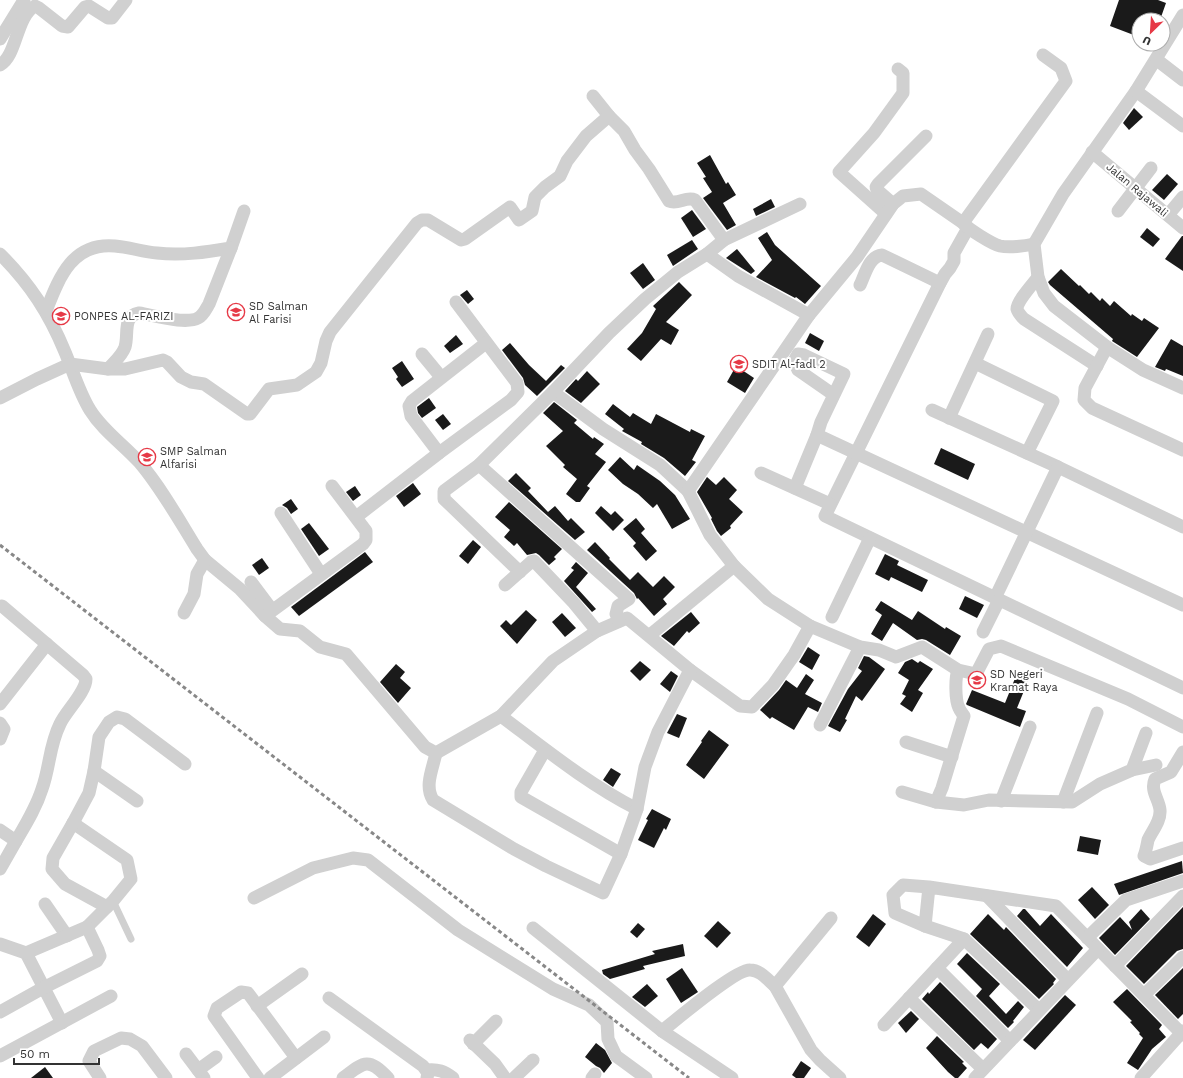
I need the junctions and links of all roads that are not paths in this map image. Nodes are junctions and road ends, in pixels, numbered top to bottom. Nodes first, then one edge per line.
1 (24, 0) edge
2 (126, 0) edge
3 (1183, 16) edge
4 (0, 39) edge
5 (1043, 55) dead end
6 (1156, 60) junction
7 (0, 64) edge
8 (898, 70) dead end
9 (1183, 80) edge
10 (1136, 91) junction
11 (593, 96) dead end
12 (609, 116) junction
13 (1183, 126) edge
14 (926, 136) dead end
15 (1092, 152) junction
16 (1151, 168) dead end
17 (1135, 188) junction
18 (1183, 197) edge
19 (800, 204) dead end
20 (890, 209) junction
21 (1118, 211) dead end
22 (244, 212) dead end
23 (1168, 216) junction
24 (966, 225) junction
25 (1183, 228) edge
26 (724, 240) junction
27 (1034, 244) junction
28 (231, 248) junction
29 (0, 254) edge
30 (707, 254) junction
31 (1038, 277) junction
32 (943, 278) junction
33 (860, 285) dead end
34 (456, 302) dead end
35 (46, 311) junction
36 (809, 315) junction
37 (988, 334) dead end
38 (486, 343) junction
39 (1107, 347) junction
40 (422, 354) dead end
41 (975, 362) junction
42 (70, 364) junction
43 (1097, 366) junction
44 (108, 369) junction
45 (441, 377) junction
46 (1183, 388) edge
47 (553, 392) junction
48 (834, 395) dead end
49 (0, 398) edge
50 (932, 410) dead end
51 (949, 418) junction
52 (817, 435) junction
53 (1183, 450) edge
54 (1027, 453) junction
55 (440, 454) junction
56 (856, 454) junction
57 (479, 465) junction
58 (1058, 467) junction
59 (761, 473) dead end
60 (332, 486) dead end
61 (795, 488) junction
62 (688, 491) junction
63 (830, 504) junction
64 (281, 513) dead end
65 (356, 517) junction
66 (1183, 527) edge
67 (1026, 533) junction
68 (870, 538) junction
69 (205, 560) junction
70 (734, 566) junction
71 (520, 572) junction
72 (321, 574) junction
73 (251, 582) dead end
74 (505, 585) dead end
75 (997, 599) junction
76 (1183, 605) edge
77 (1, 607) edge
78 (184, 613) dead end
79 (269, 613) junction
80 (832, 617) dead end
81 (619, 621) junction
82 (810, 626) junction
83 (596, 631) junction
84 (983, 632) dead end
85 (650, 635) junction
86 (47, 644) junction
87 (860, 647) junction
88 (690, 670) junction
89 (958, 670) junction
90 (1183, 688) edge
91 (0, 704) edge
92 (1097, 713) dead end
93 (497, 718) junction
94 (0, 723) edge
95 (820, 725) dead end
96 (1030, 727) dead end
97 (1183, 727) edge
98 (509, 732) dead end
99 (1146, 733) dead end
100 (0, 739) edge
101 (906, 742) dead end
102 (545, 750) junction
103 (1183, 752) edge
104 (436, 753) junction
105 (952, 757) junction
106 (185, 764) dead end
107 (1156, 765) dead end
108 (1132, 770) junction
109 (94, 772) junction
110 (902, 792) dead end
111 (137, 801) dead end
112 (1001, 801) junction
113 (936, 802) junction
114 (1063, 802) junction
115 (637, 809) junction
116 (73, 823) junction
117 (0, 830) edge
118 (16, 842) junction
119 (1183, 848) edge
120 (621, 854) junction
121 (0, 869) edge
122 (1183, 881) edge
123 (930, 887) junction
124 (986, 896) junction
125 (1183, 896) edge
126 (254, 898) dead end
127 (45, 904) dead end
128 (110, 904) junction
129 (831, 918) dead end
130 (925, 926) junction
131 (87, 927) junction
132 (533, 928) dead end
133 (67, 936) junction
134 (1087, 938) junction
135 (131, 939) dead end
136 (964, 939) junction
137 (0, 944) edge
138 (1098, 949) junction
139 (26, 953) junction
140 (1183, 958) edge
141 (1115, 966) junction
142 (936, 968) junction
143 (302, 974) dead end
144 (1068, 980) junction
145 (775, 986) junction
146 (44, 988) junction
147 (1144, 995) junction
148 (111, 996) dead end
149 (329, 998) dead end
150 (909, 998) junction
151 (257, 1006) junction
152 (1039, 1010) junction
153 (0, 1012) edge
154 (496, 1021) dead end
155 (62, 1023) junction
156 (884, 1025) dead end
157 (662, 1031) junction
158 (1182, 1033) edge
159 (324, 1037) dead end
160 (1010, 1041) junction
161 (186, 1054) dead end
162 (0, 1056) edge
163 (216, 1057) dead end
164 (296, 1058) junction
165 (533, 1060) dead end
166 (201, 1074) edge
167 (427, 1074) edge
168 (979, 1074) edge
169 (100, 1078) edge
170 (166, 1078) edge
171 (258, 1078) edge
172 (270, 1078) edge
173 (343, 1078) edge
174 (388, 1078) edge
175 (453, 1078) edge
176 (505, 1078) edge
177 (514, 1078) edge
178 (646, 1078) edge
179 (732, 1078) edge
180 (840, 1078) edge
181 (1141, 1078) edge

1 - 4 street
2 - 7 street
3 - 6 street
5 - 24 street
6 - 9 street
6 - 10 street
8 - 20 street
10 - 13 street
10 - 15 street
11 - 12 street
12 - 26 street
12 - 44 street
14 - 20 street
15 - 17 street, Jalan Rajawali
15 - 27 street
16 - 17 street
17 - 21 street
17 - 23 street, Jalan Rajawali
18 - 23 street
19 - 26 street
20 - 24 street
20 - 36 street
22 - 28 street
23 - 25 street, Jalan Rajawali
24 - 27 street
24 - 32 street
26 - 30 street
27 - 31 street
28 - 35 street
28 - 44 street
29 - 35 street
30 - 36 street
30 - 47 street
31 - 39 street
31 - 43 street
32 - 33 street
32 - 56 street
34 - 38 street
35 - 42 street
36 - 62 street
37 - 41 street
38 - 45 street
38 - 55 street
39 - 43 street
39 - 46 street
40 - 45 street
41 - 51 street
41 - 54 street
42 - 44 street
42 - 49 street
42 - 69 street
43 - 53 street
45 - 55 street
47 - 57 street
47 - 62 street
48 - 52 street
50 - 51 street
51 - 54 street
52 - 56 street
52 - 61 street
54 - 58 street
55 - 65 street
56 - 63 street
56 - 67 street
57 - 71 street
57 - 81 street
58 - 66 street
58 - 67 street
59 - 61 street
60 - 65 street
61 - 63 street
62 - 70 street
63 - 68 street
64 - 72 street
65 - 72 street
67 - 75 street
67 - 76 street
68 - 75 street
68 - 80 street
69 - 78 street
69 - 79 street
70 - 82 street
70 - 85 street
71 - 74 street
71 - 83 street
72 - 79 street
73 - 79 street
75 - 84 street
75 - 90 street
77 - 86 street
79 - 104 street
81 - 83 street
81 - 85 street
82 - 87 street
82 - 88 street
83 - 93 street
85 - 88 street
86 - 91 street
86 - 118 street
87 - 89 street
87 - 95 street
88 - 115 street
89 - 97 street
89 - 105 street
92 - 114 street
93 - 98 street
93 - 102 street
93 - 104 street
94 - 100 street
96 - 112 street
99 - 108 street
101 - 105 street
102 - 115 street
102 - 120 street
103 - 119 street
104 - 120 street
105 - 113 street
106 - 109 street
107 - 108 street
108 - 114 street
109 - 111 street
109 - 116 street
110 - 113 street
112 - 113 street
112 - 114 street
115 - 120 street
116 - 128 street
116 - 128 street
117 - 118 street
118 - 121 street
122 - 134 street
123 - 124 street
123 - 130 street
123 - 130 street
124 - 134 street
124 - 144 street
125 - 141 street
126 - 178 street
127 - 133 street
128 - 131 street
128 - 135 lane
129 - 145 street
130 - 136 street
131 - 133 street
131 - 146 street
132 - 157 street
133 - 139 street
134 - 138 street
136 - 142 street
136 - 152 street
137 - 139 street
138 - 141 street
138 - 144 street
139 - 146 street
140 - 147 street
141 - 147 street
142 - 150 street
142 - 160 street
143 - 151 street
144 - 152 street
145 - 157 street
145 - 180 street
146 - 153 street
146 - 155 street
147 - 158 street
148 - 155 street
149 - 167 street
150 - 156 street
150 - 168 street
151 - 164 street
151 - 171 street
152 - 160 street
154 - 176 street
155 - 162 street
157 - 179 street
158 - 181 street
159 - 164 street
160 - 168 street
161 - 166 street
163 - 166 street
164 - 172 street
165 - 177 street
167 - 175 street
169 - 170 street
173 - 174 street

